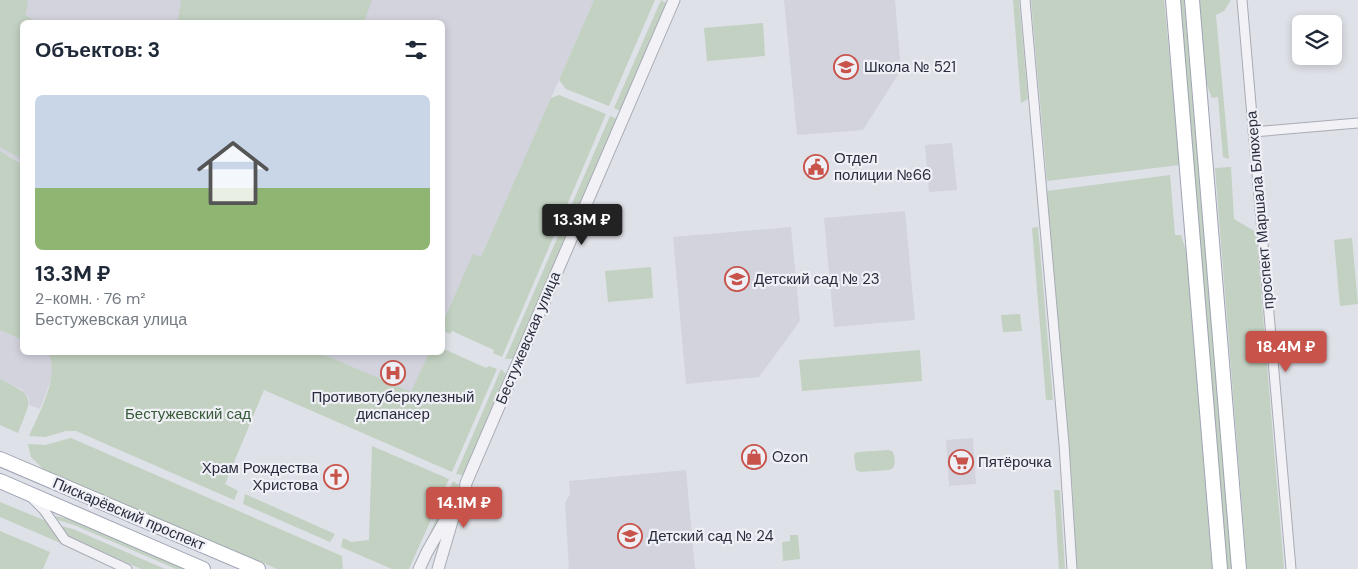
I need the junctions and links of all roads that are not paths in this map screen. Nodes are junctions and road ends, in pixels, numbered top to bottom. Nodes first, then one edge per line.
1 (674, 0) edge
2 (1025, 0) edge
3 (1173, 0) edge
4 (1192, 0) edge
5 (1242, 0) edge
6 (1358, 123) edge
7 (1253, 132) junction
8 (0, 459) edge
9 (0, 481) edge
10 (466, 483) junction
11 (27, 493) junction
12 (127, 569) edge
13 (203, 569) edge
14 (258, 569) edge
15 (419, 569) edge
16 (438, 569) edge
17 (1072, 569) edge
18 (1220, 569) edge
19 (1239, 569) edge
20 (1291, 569) edge

1 - 10 street, Бестужевская улица
2 - 17 street
3 - 18 main road
4 - 19 main road
5 - 7 street, проспект Маршала Блюхера
6 - 7 street
7 - 20 street, проспект Маршала Блюхера
8 - 14 main road, Пискарёвский проспект
9 - 11 main road, Пискарёвский проспект
10 - 15 street, Бестужевская улица
10 - 16 street, Бестужевская улица
11 - 12 street
11 - 13 main road, Пискарёвский проспект

